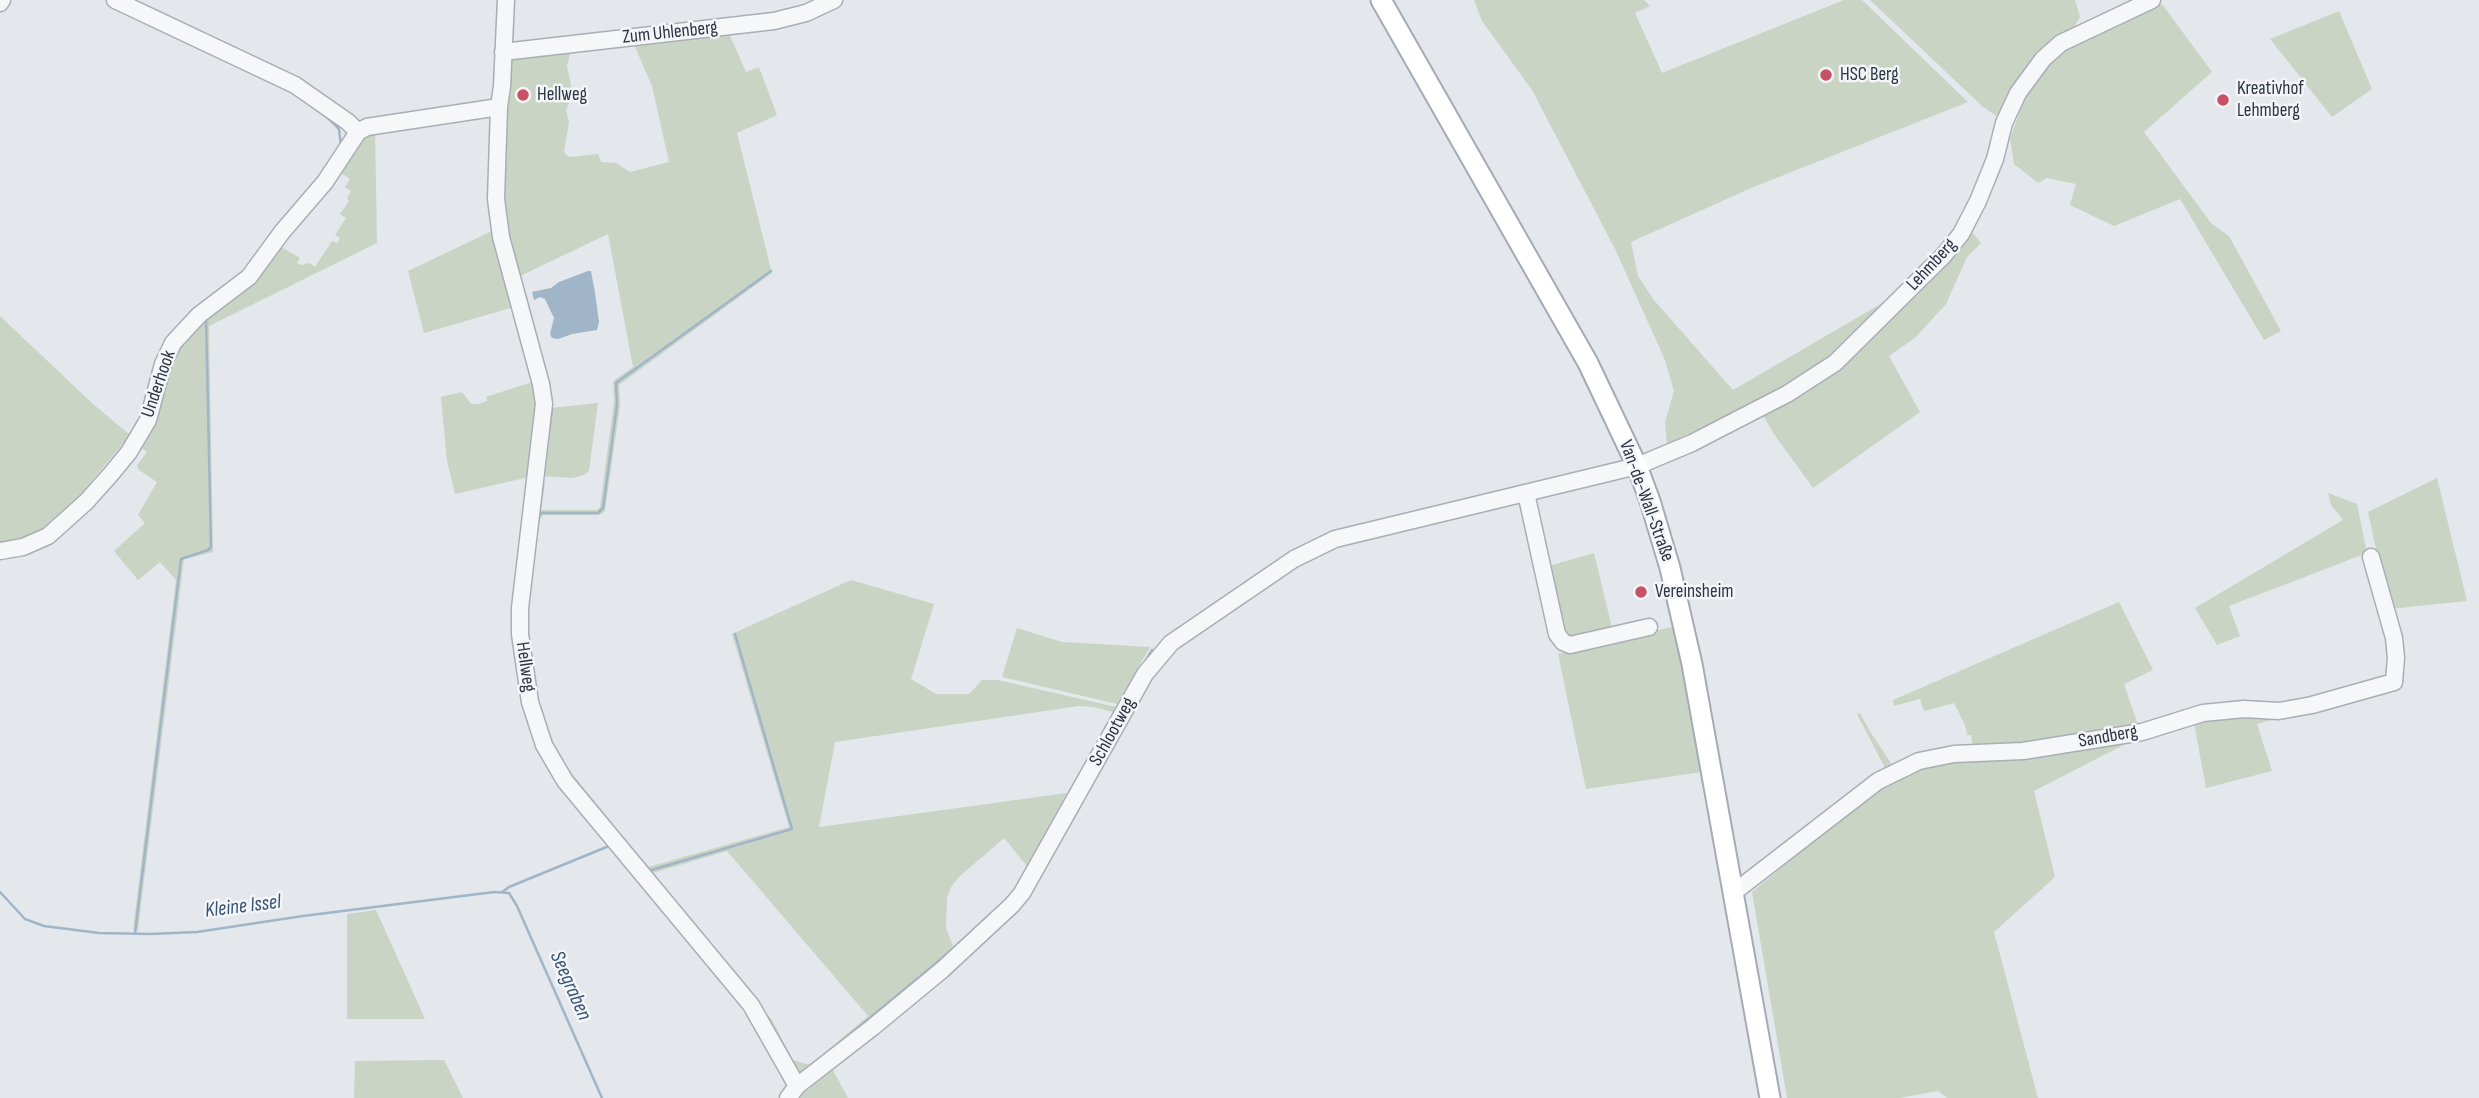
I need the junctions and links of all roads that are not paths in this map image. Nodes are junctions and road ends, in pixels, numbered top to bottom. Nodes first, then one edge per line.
1 (506, 0) edge
2 (834, 0) edge
3 (1381, 0) edge
4 (2152, 0) edge
5 (123, 2) edge
6 (503, 52) junction
7 (499, 107) junction
8 (358, 132) junction
9 (1637, 466) junction
10 (1525, 493) junction
11 (0, 551) edge
12 (2371, 557) dead end
13 (1649, 627) dead end
14 (1733, 893) junction
15 (792, 1092) edge
16 (1770, 1098) edge

1 - 6 street, Hellweg
2 - 6 street, Zum Uhlenberg
3 - 9 main road, Van-de-Wall-Straße
4 - 9 street, Lehmberg
5 - 8 street
6 - 7 street, Hellweg
7 - 8 street
7 - 15 street, Hellweg
8 - 11 street, Underhook
9 - 10 street, Schlootweg
9 - 14 main road, Van-de-Wall-Straße
10 - 13 street
10 - 15 street, Schlootweg
12 - 14 street, Sandberg
14 - 16 main road, Van-de-Wall-Straße

